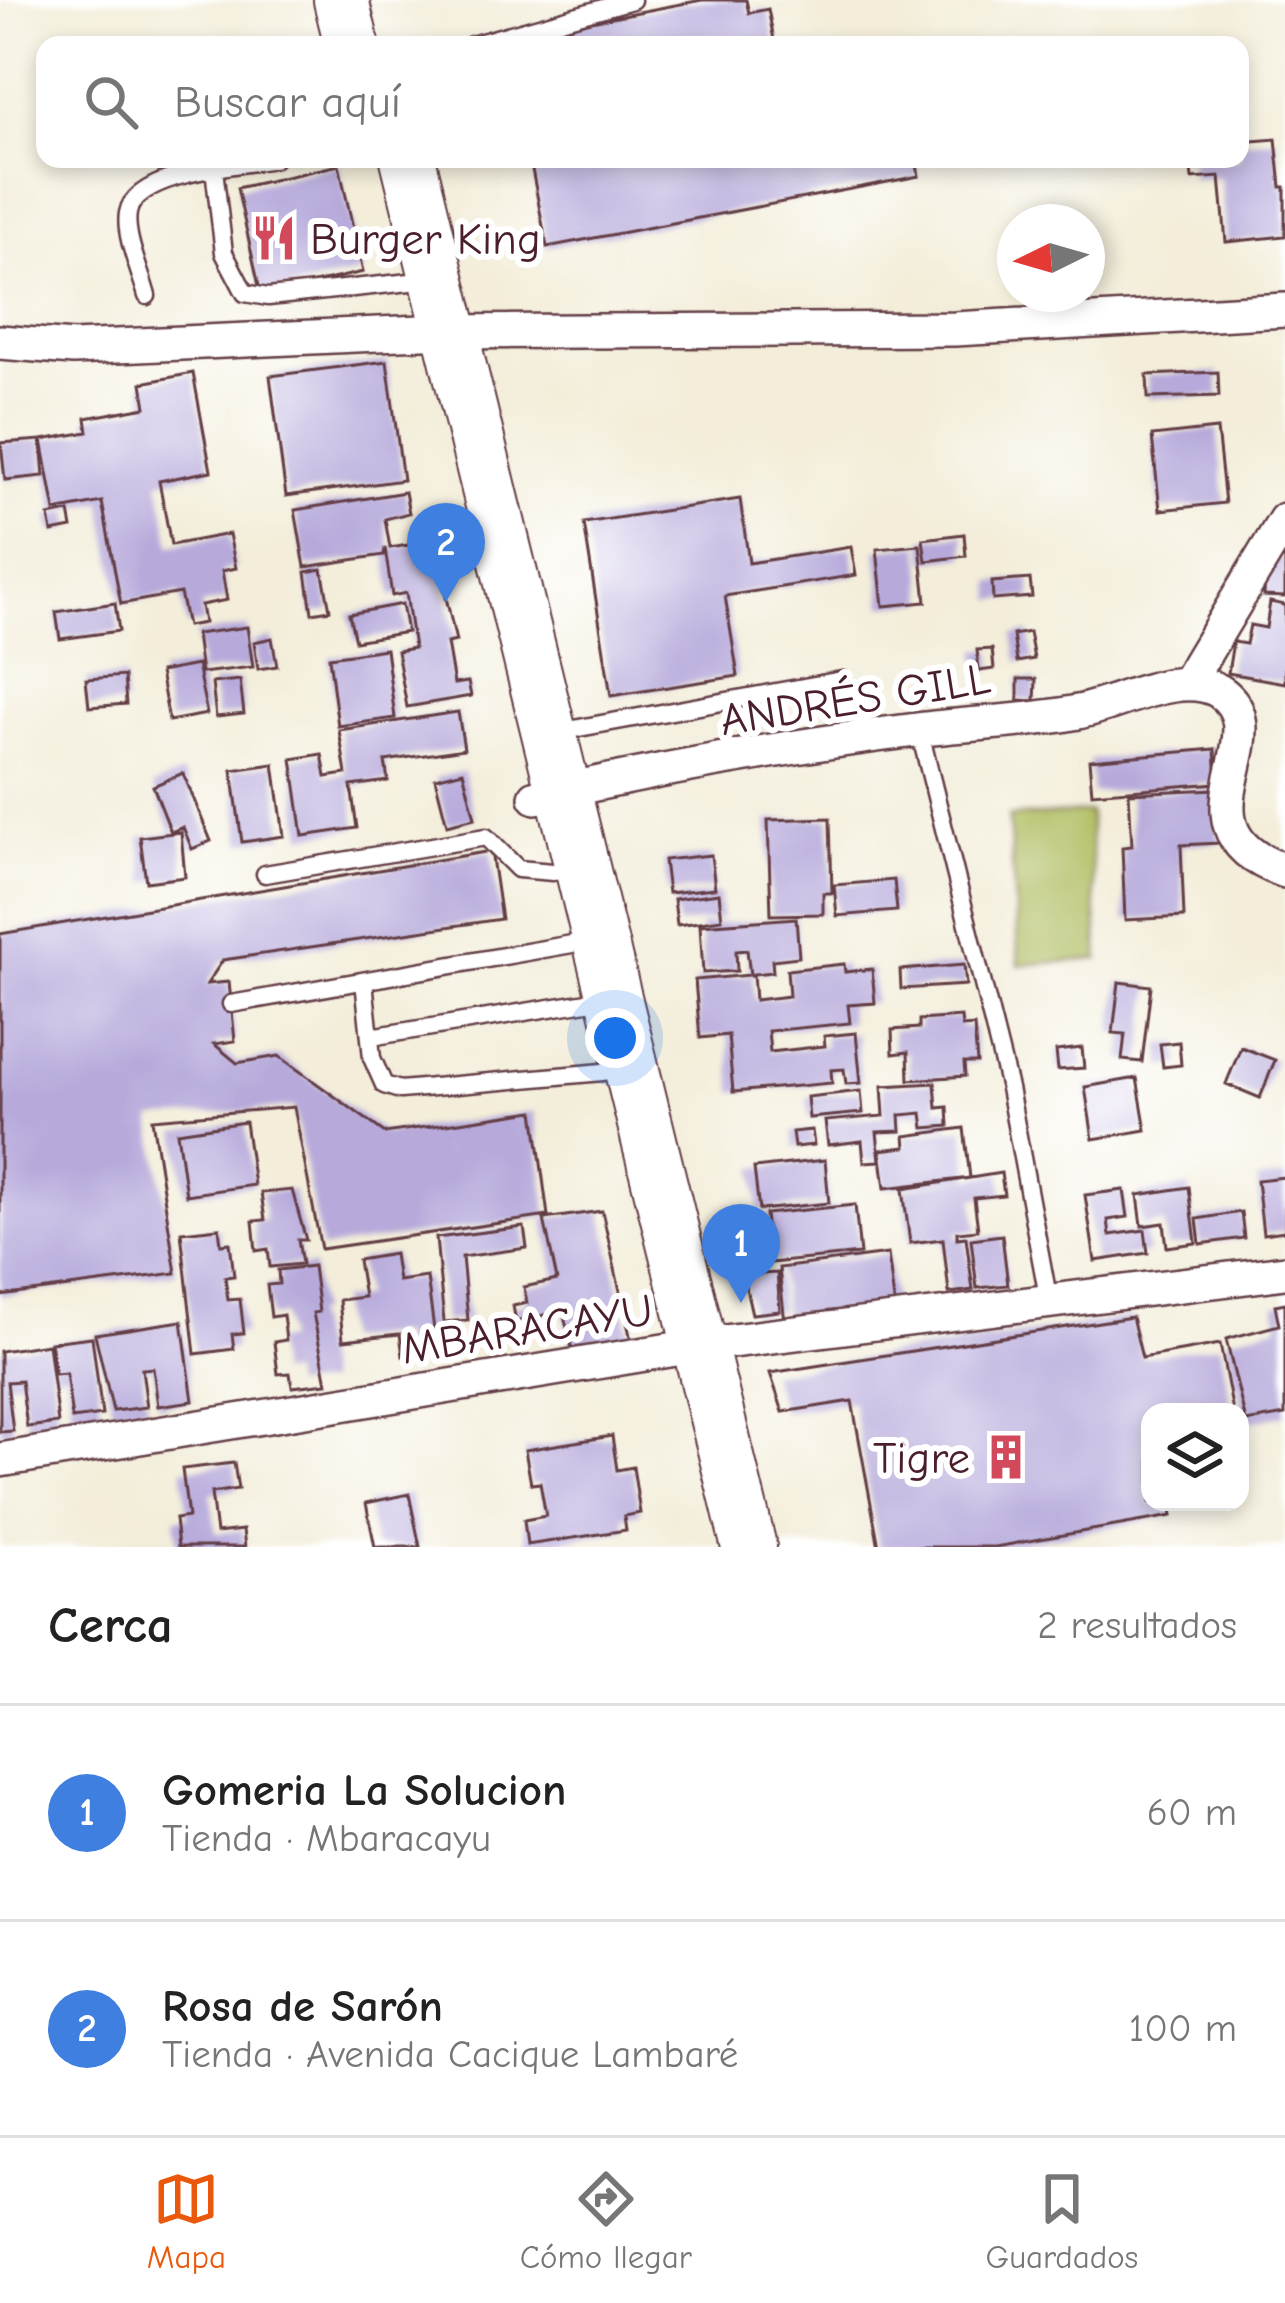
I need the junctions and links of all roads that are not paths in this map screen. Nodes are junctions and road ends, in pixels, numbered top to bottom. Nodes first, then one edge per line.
1 (341, 0) edge
2 (370, 0) edge
3 (632, 0) edge
4 (350, 36) edge
5 (378, 36) edge
6 (503, 36) edge
7 (220, 168) edge
8 (383, 168) edge
9 (410, 168) edge
10 (214, 169) junction
11 (147, 296) dead end
12 (1285, 310) edge
13 (428, 316) junction
14 (0, 342) edge
15 (1285, 520) edge
16 (1187, 683) junction
17 (919, 729) junction
18 (550, 734) junction
19 (865, 739) junction
20 (550, 794) junction
21 (1285, 871) edge
22 (553, 872) junction
23 (265, 874) dead end
24 (572, 944) junction
25 (364, 981) junction
26 (587, 1002) junction
27 (231, 1004) dead end
28 (370, 1037) junction
29 (603, 1072) junction
30 (1285, 1273) edge
31 (1049, 1302) junction
32 (684, 1347) junction
33 (0, 1460) edge
34 (717, 1547) edge
35 (749, 1547) edge

1 - 4 main road
2 - 5 main road
3 - 6 lane
7 - 10 lane
8 - 13 main road
9 - 13 main road
10 - 11 lane
10 - 13 lane
12 - 13 street
13 - 14 street
13 - 18 main road
13 - 20 main road
15 - 16 street
16 - 17 street, ANDRÉS GILL
16 - 21 street
17 - 19 street, ANDRÉS GILL
17 - 31 lane
18 - 19 lane
18 - 20 main road
19 - 20 street, ANDRÉS GILL
20 - 22 main road
20 - 32 main road
22 - 23 lane
22 - 24 main road
24 - 25 lane
24 - 26 main road
25 - 27 lane
25 - 28 lane
26 - 28 lane
26 - 29 main road
28 - 29 lane
29 - 32 main road
30 - 31 street, MBARACAYU
31 - 32 street, MBARACAYU
32 - 33 street, MBARACAYU
32 - 34 main road
32 - 35 main road

